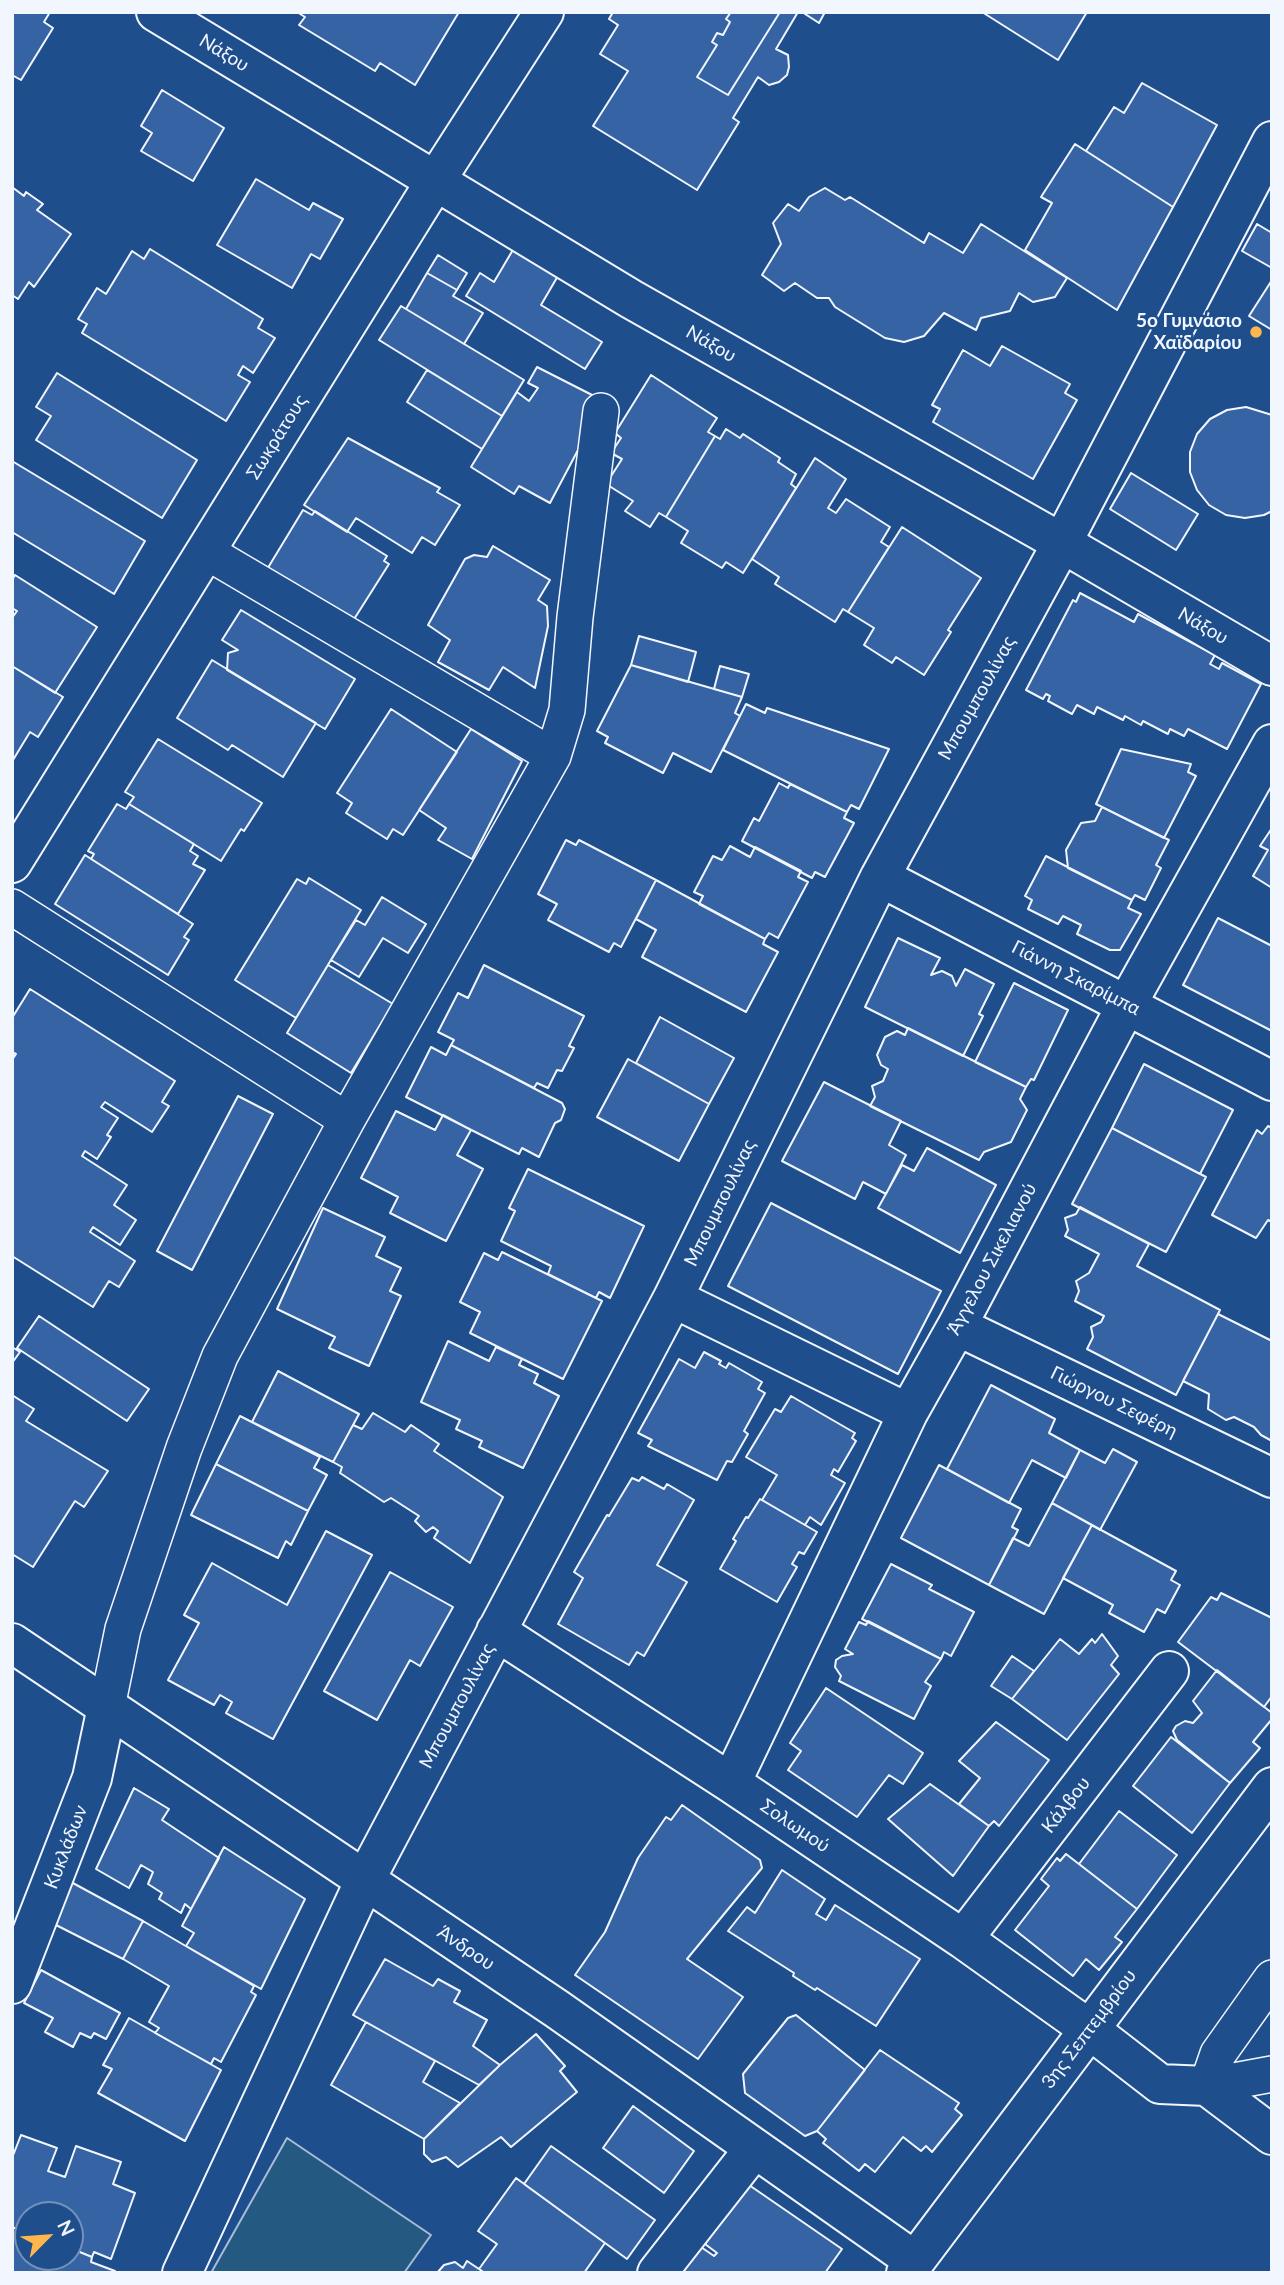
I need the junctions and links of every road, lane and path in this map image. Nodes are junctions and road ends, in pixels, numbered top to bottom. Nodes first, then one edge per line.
1 (156, 12) edge
2 (544, 12) edge
3 (1272, 141) edge
4 (436, 180) junction
5 (601, 411) dead end
6 (1062, 543) junction
7 (207, 552) junction
8 (1272, 666) edge
9 (1272, 744) edge
10 (553, 756) junction
11 (12, 863) edge
12 (880, 877) junction
13 (12, 907) edge
14 (1127, 1004) junction
15 (1272, 1081) edge
16 (347, 1120) junction
17 (673, 1298) junction
18 (957, 1326) junction
19 (908, 1413) junction
20 (1272, 1478) edge
21 (496, 1631) junction
22 (12, 1643) edge
23 (1169, 1671) dead end
24 (107, 1707) junction
25 (731, 1783) junction
26 (1272, 1787) edge
27 (365, 1880) junction
28 (962, 1939) junction
29 (1272, 1978) edge
30 (12, 1984) edge
31 (1089, 2029) junction
32 (1272, 2074) edge
33 (1207, 2085) junction
34 (1272, 2135) edge
35 (754, 2149) junction
36 (911, 2267) edge
37 (182, 2273) edge
38 (657, 2273) edge

1 - 4 street, Νάξου
2 - 4 street, Σωκράτους
3 - 6 street, Μπουμπουλίνας
4 - 6 street, Νάξου
4 - 7 street, Σωκράτους
5 - 10 street
6 - 8 street, Νάξου
6 - 12 street, Μπουμπουλίνας
7 - 10 street
7 - 11 street, Σωκράτους
9 - 14 street, Άγγελου Σικελιανού
10 - 16 street
12 - 14 street, Γιάννη Σκαρίμπα
12 - 17 street, Μπουμπουλίνας
13 - 16 street
14 - 15 street, Γιάννη Σκαρίμπα
14 - 18 street, Άγγελου Σικελιανού
16 - 24 street
17 - 19 street
17 - 21 street, Μπουμπουλίνας
18 - 19 street, Άγγελου Σικελιανού
18 - 20 street, Γιώργου Σεφέρη
19 - 25 street, Άγγελου Σικελιανού
21 - 25 street, Σολωμού
21 - 27 street, Μπουμπουλίνας
22 - 24 street, Άνδρου
23 - 28 street, Κάλβου
24 - 27 street, Άνδρου
24 - 30 street, Κυκλάδων
25 - 28 street, Σολωμού
26 - 31 street, 3ης Σεπτεμβρίου
27 - 35 street, Άνδρου
27 - 37 street, Μπουμπουλίνας
28 - 31 street, Σολωμού
29 - 33 street
31 - 33 street, Σολωμού
31 - 36 street, 3ης Σεπτεμβρίου
32 - 33 street
33 - 34 street
35 - 36 street, Άνδρου
35 - 38 street

